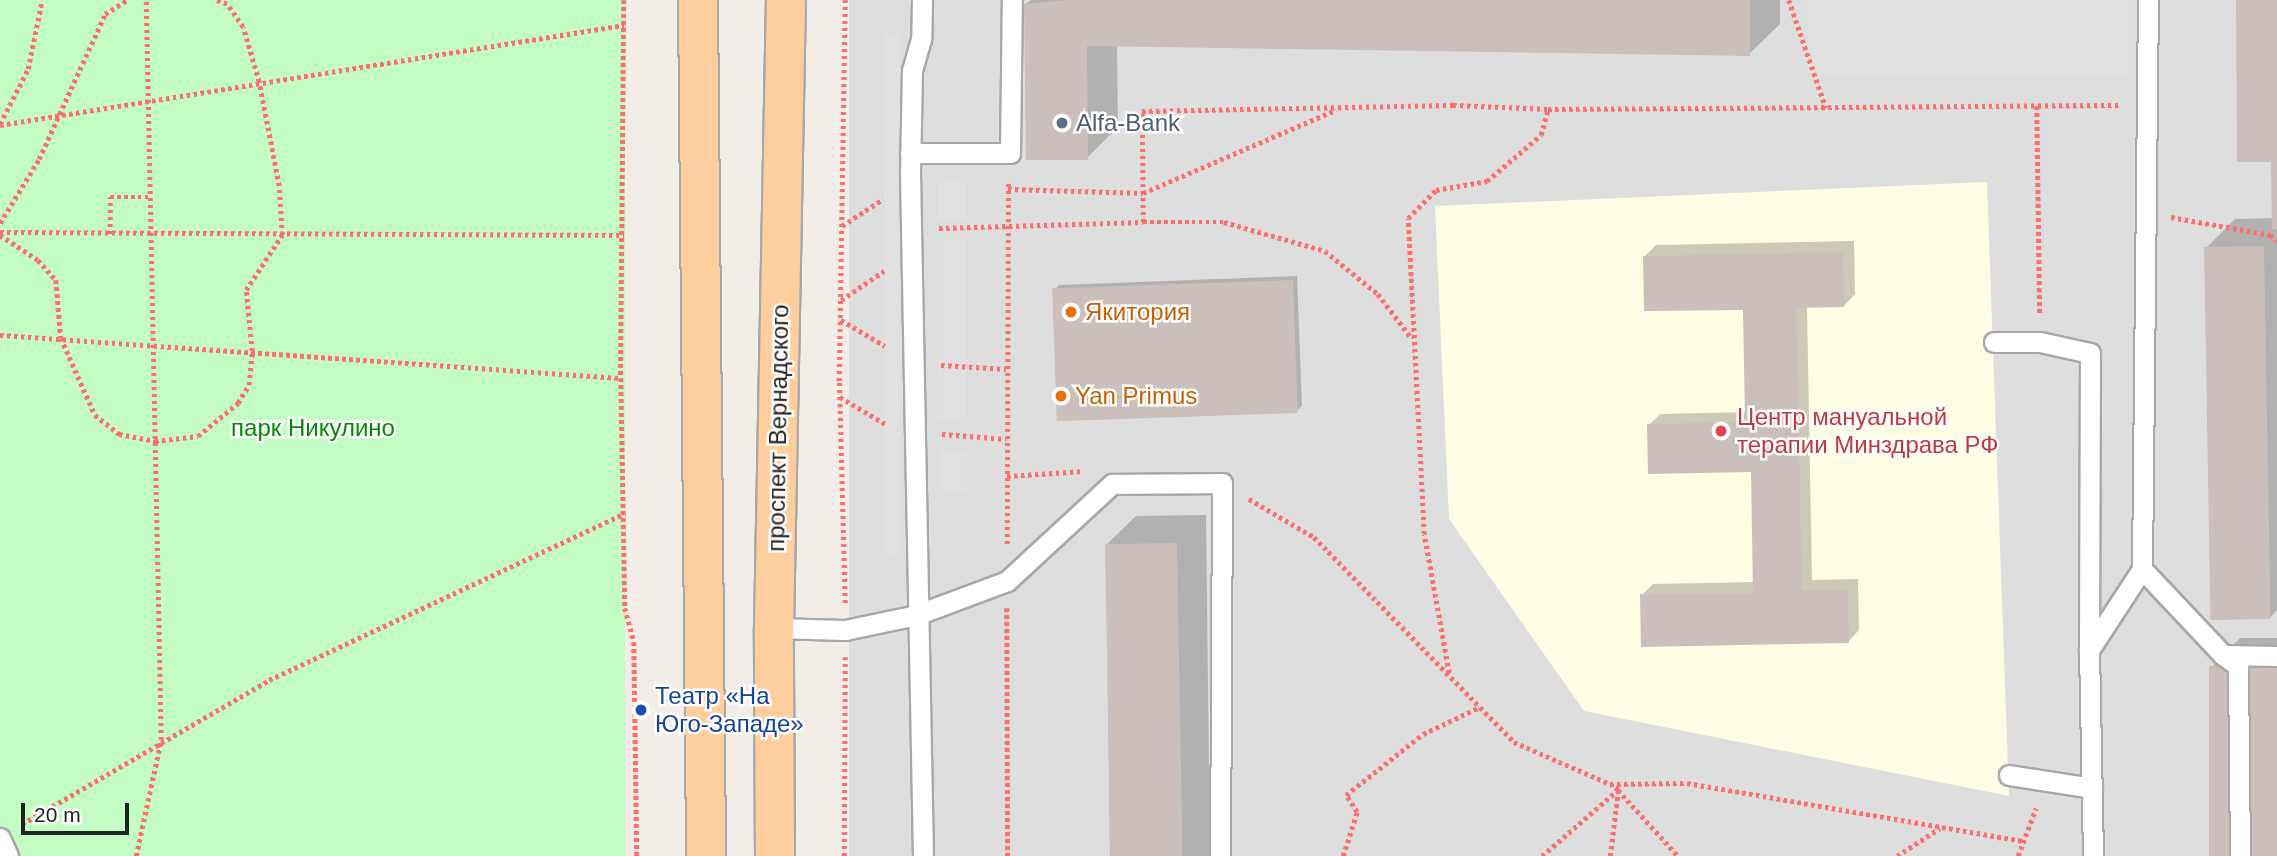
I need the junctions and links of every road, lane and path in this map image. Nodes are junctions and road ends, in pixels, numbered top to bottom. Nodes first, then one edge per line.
1 (43, 0) edge
2 (127, 0) edge
3 (146, 0) edge
4 (216, 0) edge
5 (624, 0) edge
6 (698, 0) edge
7 (786, 0) edge
8 (845, 0) edge
9 (922, 0) edge
10 (1012, 0) edge
11 (1789, 0) edge
12 (2148, 0) edge
13 (624, 25) junction
14 (260, 82) junction
15 (149, 99) junction
16 (2146, 105) junction
17 (2037, 106) junction
18 (1341, 108) junction
19 (1826, 108) junction
20 (1548, 109) junction
21 (58, 116) junction
22 (0, 125) edge
23 (910, 153) junction
24 (1010, 153) junction
25 (910, 181) junction
26 (1008, 189) dead end
27 (1143, 192) junction
28 (152, 197) junction
29 (2146, 212) junction
30 (1143, 222) junction
31 (0, 223) edge
32 (1006, 223) junction
33 (842, 226) junction
34 (911, 230) junction
35 (0, 234) edge
36 (110, 234) junction
37 (153, 234) junction
38 (282, 235) junction
39 (624, 235) junction
40 (2277, 238) edge
41 (911, 253) junction
42 (841, 300) junction
43 (841, 319) junction
44 (0, 335) edge
45 (1411, 337) junction
46 (61, 338) junction
47 (153, 342) junction
48 (1994, 342) dead end
49 (2040, 342) junction
50 (252, 351) junction
51 (913, 363) junction
52 (1006, 369) dead end
53 (621, 378) junction
54 (840, 397) junction
55 (914, 436) junction
56 (1006, 439) dead end
57 (155, 441) junction
58 (1086, 470) dead end
59 (1007, 476) dead end
60 (1222, 483) junction
61 (625, 513) junction
62 (2143, 569) junction
63 (916, 615) junction
64 (774, 628) junction
65 (845, 630) junction
66 (2089, 651) junction
67 (2223, 655) junction
68 (2277, 656) edge
69 (1449, 676) junction
70 (1480, 707) junction
71 (161, 740) junction
72 (2008, 775) dead end
73 (2046, 781) junction
74 (1610, 784) junction
75 (2092, 788) junction
76 (1618, 790) junction
77 (1941, 827) junction
78 (6, 834) edge
79 (2023, 841) junction
80 (8, 856) edge
81 (136, 856) edge
82 (637, 856) edge
83 (706, 856) edge
84 (775, 856) edge
85 (844, 856) edge
86 (923, 856) edge
87 (1220, 856) edge
88 (1343, 856) edge
89 (1542, 856) edge
90 (1611, 856) edge
91 (1678, 856) edge
92 (1898, 856) edge
93 (2018, 856) edge
94 (2093, 856) edge
95 (2240, 856) edge

1 - 22 path
2 - 21 path
3 - 15 path
4 - 14 path
5 - 13 path
6 - 83 main road
7 - 64 main road, проспект Вернадского
8 - 33 path
9 - 23 lane
10 - 24 lane
11 - 19 path
12 - 16 lane
13 - 14 path
13 - 39 path
14 - 15 path
14 - 38 path
15 - 21 path
15 - 28 path
16 - 17 path
16 - 29 lane
17 - 19 path
17 - 49 path
18 - 20 path
18 - 27 path
18 - 27 path
19 - 20 path
20 - 45 path
21 - 22 path
21 - 31 path
23 - 24 lane
23 - 25 lane
24 - 32 path
25 - 33 path
25 - 34 lane
26 - 27 path
27 - 30 path
28 - 36 path
28 - 37 path
29 - 40 path
29 - 62 lane
30 - 32 path
30 - 45 path
32 - 34 path
33 - 42 path
34 - 41 lane
35 - 36 path
35 - 46 path
36 - 37 path
37 - 38 path
37 - 47 path
38 - 39 path
38 - 50 path
39 - 53 path
41 - 42 path
41 - 51 lane
42 - 43 path
43 - 51 path
43 - 54 path
44 - 46 path
45 - 69 path
46 - 47 path
46 - 57 path
47 - 50 path
47 - 57 path
48 - 49 lane
49 - 66 lane
50 - 53 path
50 - 57 path
51 - 52 path
51 - 55 lane
53 - 61 path
54 - 55 path
54 - 65 path
55 - 56 path
55 - 63 lane
57 - 71 path
58 - 59 path
60 - 63 lane
60 - 69 path
60 - 87 lane
61 - 71 path
61 - 82 path
62 - 66 lane
62 - 67 lane
63 - 65 lane
63 - 86 lane
64 - 65 lane
64 - 84 main road, проспект Вернадского
65 - 85 path
66 - 75 lane
67 - 68 lane
67 - 95 lane
69 - 70 path
70 - 74 path
70 - 88 path
71 - 78 path
71 - 81 path
72 - 73 lane
73 - 75 lane
73 - 79 path
74 - 76 path
74 - 77 path
75 - 94 lane
76 - 89 path
76 - 90 path
76 - 91 path
77 - 79 path
77 - 92 path
78 - 80 lane
79 - 93 path

